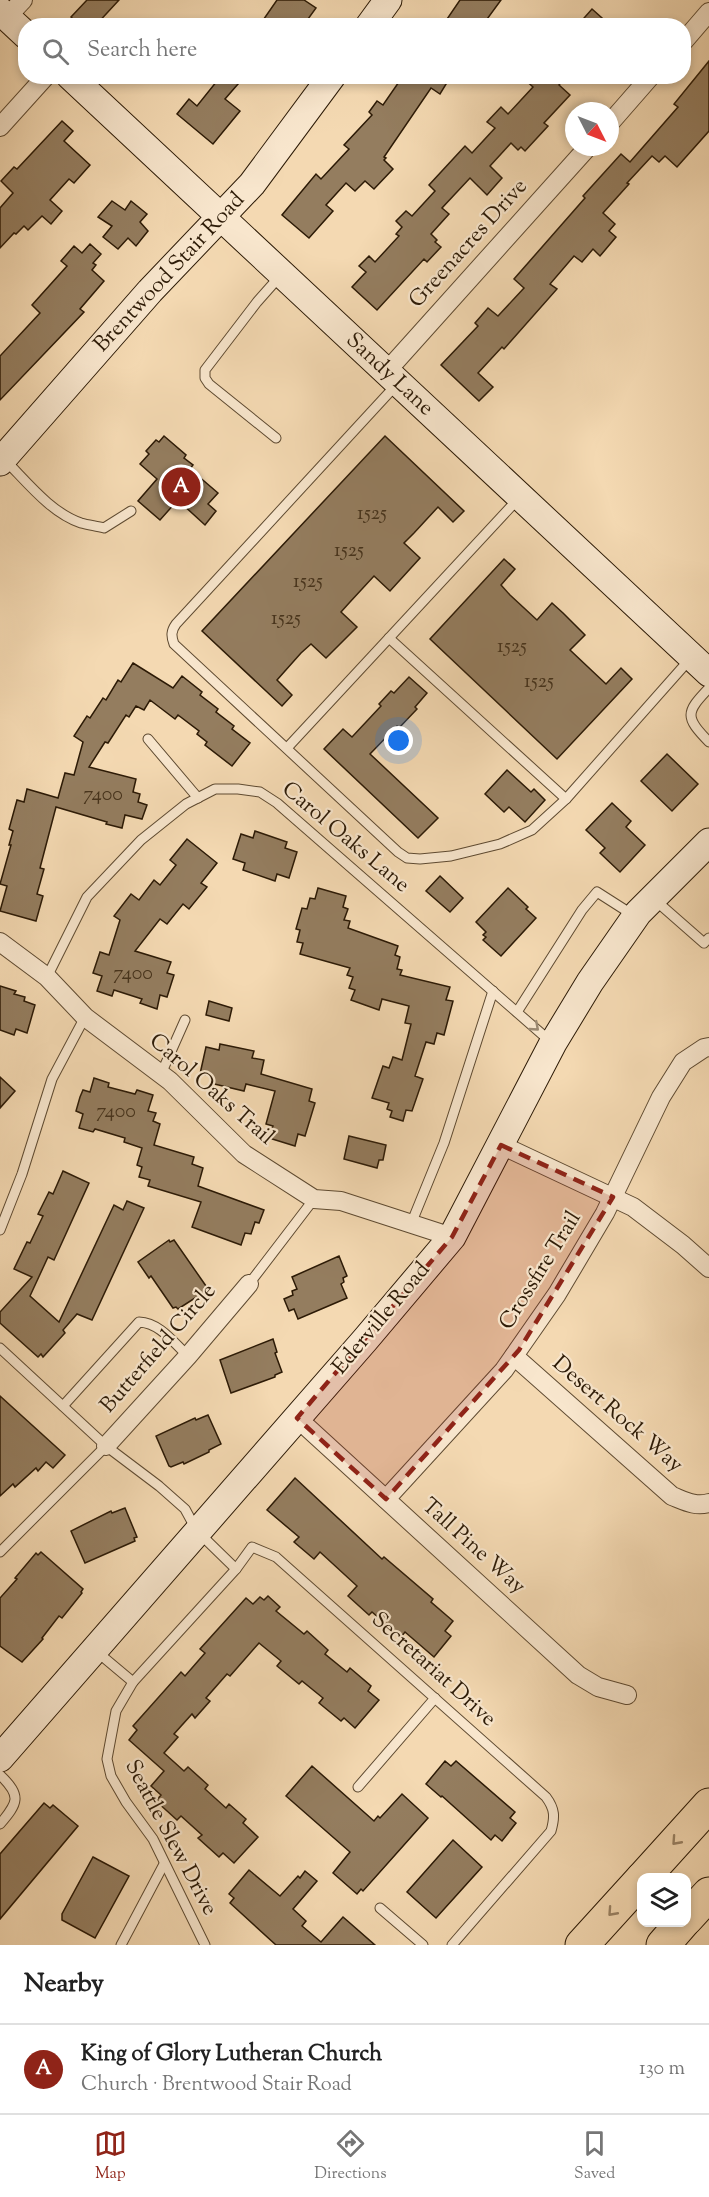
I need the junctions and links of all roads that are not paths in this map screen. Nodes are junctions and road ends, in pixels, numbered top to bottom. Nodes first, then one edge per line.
1 (388, 0) edge
2 (709, 12) edge
3 (375, 18) edge
4 (691, 33) edge
5 (39, 84) edge
6 (78, 84) edge
7 (326, 84) edge
8 (644, 84) edge
9 (619, 113) edge
10 (0, 127) edge
11 (580, 156) edge
12 (220, 218) junction
13 (281, 274) junction
14 (392, 378) junction
15 (276, 438) dead end
16 (2, 460) edge
17 (520, 497) junction
18 (131, 511) dead end
19 (389, 638) junction
20 (700, 665) edge
21 (709, 688) edge
22 (148, 739) dead end
23 (709, 742) edge
24 (287, 748) junction
25 (198, 798) junction
26 (566, 799) junction
27 (709, 842) edge
28 (644, 907) junction
29 (709, 938) edge
30 (0, 942) edge
31 (47, 977) junction
32 (493, 991) junction
33 (517, 1012) junction
34 (85, 1017) junction
35 (185, 1020) dead end
36 (553, 1043) junction
37 (707, 1047) edge
38 (161, 1074) junction
39 (501, 1145) junction
40 (613, 1197) junction
41 (314, 1199) junction
42 (411, 1224) junction
43 (0, 1230) edge
44 (452, 1237) junction
45 (709, 1268) edge
46 (249, 1284) joint
47 (0, 1348) edge
48 (188, 1356) junction
49 (514, 1356) junction
50 (63, 1406) junction
51 (297, 1418) junction
52 (106, 1446) junction
53 (386, 1500) junction
54 (700, 1504) edge
55 (197, 1532) junction
56 (0, 1552) edge
57 (276, 1557) joint
58 (236, 1569) junction
59 (95, 1650) junction
60 (133, 1682) junction
61 (627, 1695) dead end
62 (435, 1698) junction
63 (0, 1758) edge
64 (0, 1776) edge
65 (358, 1787) dead end
66 (709, 1805) edge
67 (0, 1824) edge
68 (164, 1864) junction
69 (647, 1873) edge
70 (637, 1884) edge
71 (709, 1894) edge
72 (380, 1908) dead end
73 (691, 1914) edge
74 (679, 1927) edge
75 (121, 1945) edge
76 (205, 1945) edge
77 (423, 1945) edge
78 (452, 1945) edge
79 (582, 1945) edge
80 (663, 1945) edge

1 - 3 street
2 - 4 street
5 - 10 street
6 - 12 street, Sandy Lane
7 - 12 street, Brentwood Stair Road
8 - 9 street
11 - 14 street, Greenacres Drive
12 - 13 street, Sandy Lane
12 - 16 street, Brentwood Stair Road
13 - 14 street, Sandy Lane
13 - 15 lane
14 - 17 street, Sandy Lane
14 - 24 lane
16 - 18 lane
17 - 19 lane
17 - 20 street, Sandy Lane
19 - 24 lane
19 - 26 lane
20 - 26 lane
21 - 23 lane
22 - 25 lane
24 - 26 lane
25 - 31 lane, Carol Oaks Lane
25 - 32 lane, Carol Oaks Lane
27 - 28 street, Ederville Road
28 - 29 lane
28 - 33 lane
28 - 36 street, Ederville Road
30 - 31 street, Carol Oaks Trail
31 - 34 street, Carol Oaks Trail
32 - 33 lane, Carol Oaks Lane
32 - 42 lane
33 -> 36 lane, Carol Oaks Lane
34 - 38 street, Carol Oaks Trail
34 - 43 lane
35 - 38 lane
36 - 39 street, Ederville Road
37 - 40 street, Crossfire Trail
38 - 41 street, Carol Oaks Trail
39 - 40 street
39 - 44 street, Ederville Road
40 - 45 street
40 - 49 street, Crossfire Trail
41 - 42 street, Carol Oaks Trail
41 - 46 lane
42 - 44 street, Carol Oaks Trail
44 - 51 street, Ederville Road
46 - 48 street, Butterfield Circle
47 - 50 lane
48 - 50 lane
48 - 52 street, Butterfield Circle
49 - 53 street, Crossfire Trail
49 - 54 street, Desert Rock Way
50 - 52 lane
51 - 53 street, Tall Pine Way
51 - 55 street, Ederville Road
52 - 55 lane
52 - 56 lane
53 - 61 street, Tall Pine Way
55 - 58 lane
55 - 59 street, Ederville Road
57 - 58 lane, Seattle Slew Drive
57 - 62 lane, Secretariat Drive
58 - 60 lane, Seattle Slew Drive
59 - 60 lane
59 - 63 street, Ederville Road
60 - 68 lane, Seattle Slew Drive
62 - 65 lane
62 - 78 lane, Secretariat Drive
64 - 67 lane
66 -> 69 highway
68 - 75 lane
68 - 76 lane, Seattle Slew Drive
70 -> 79 highway
71 - 73 highway
72 - 77 lane
74 - 80 highway

